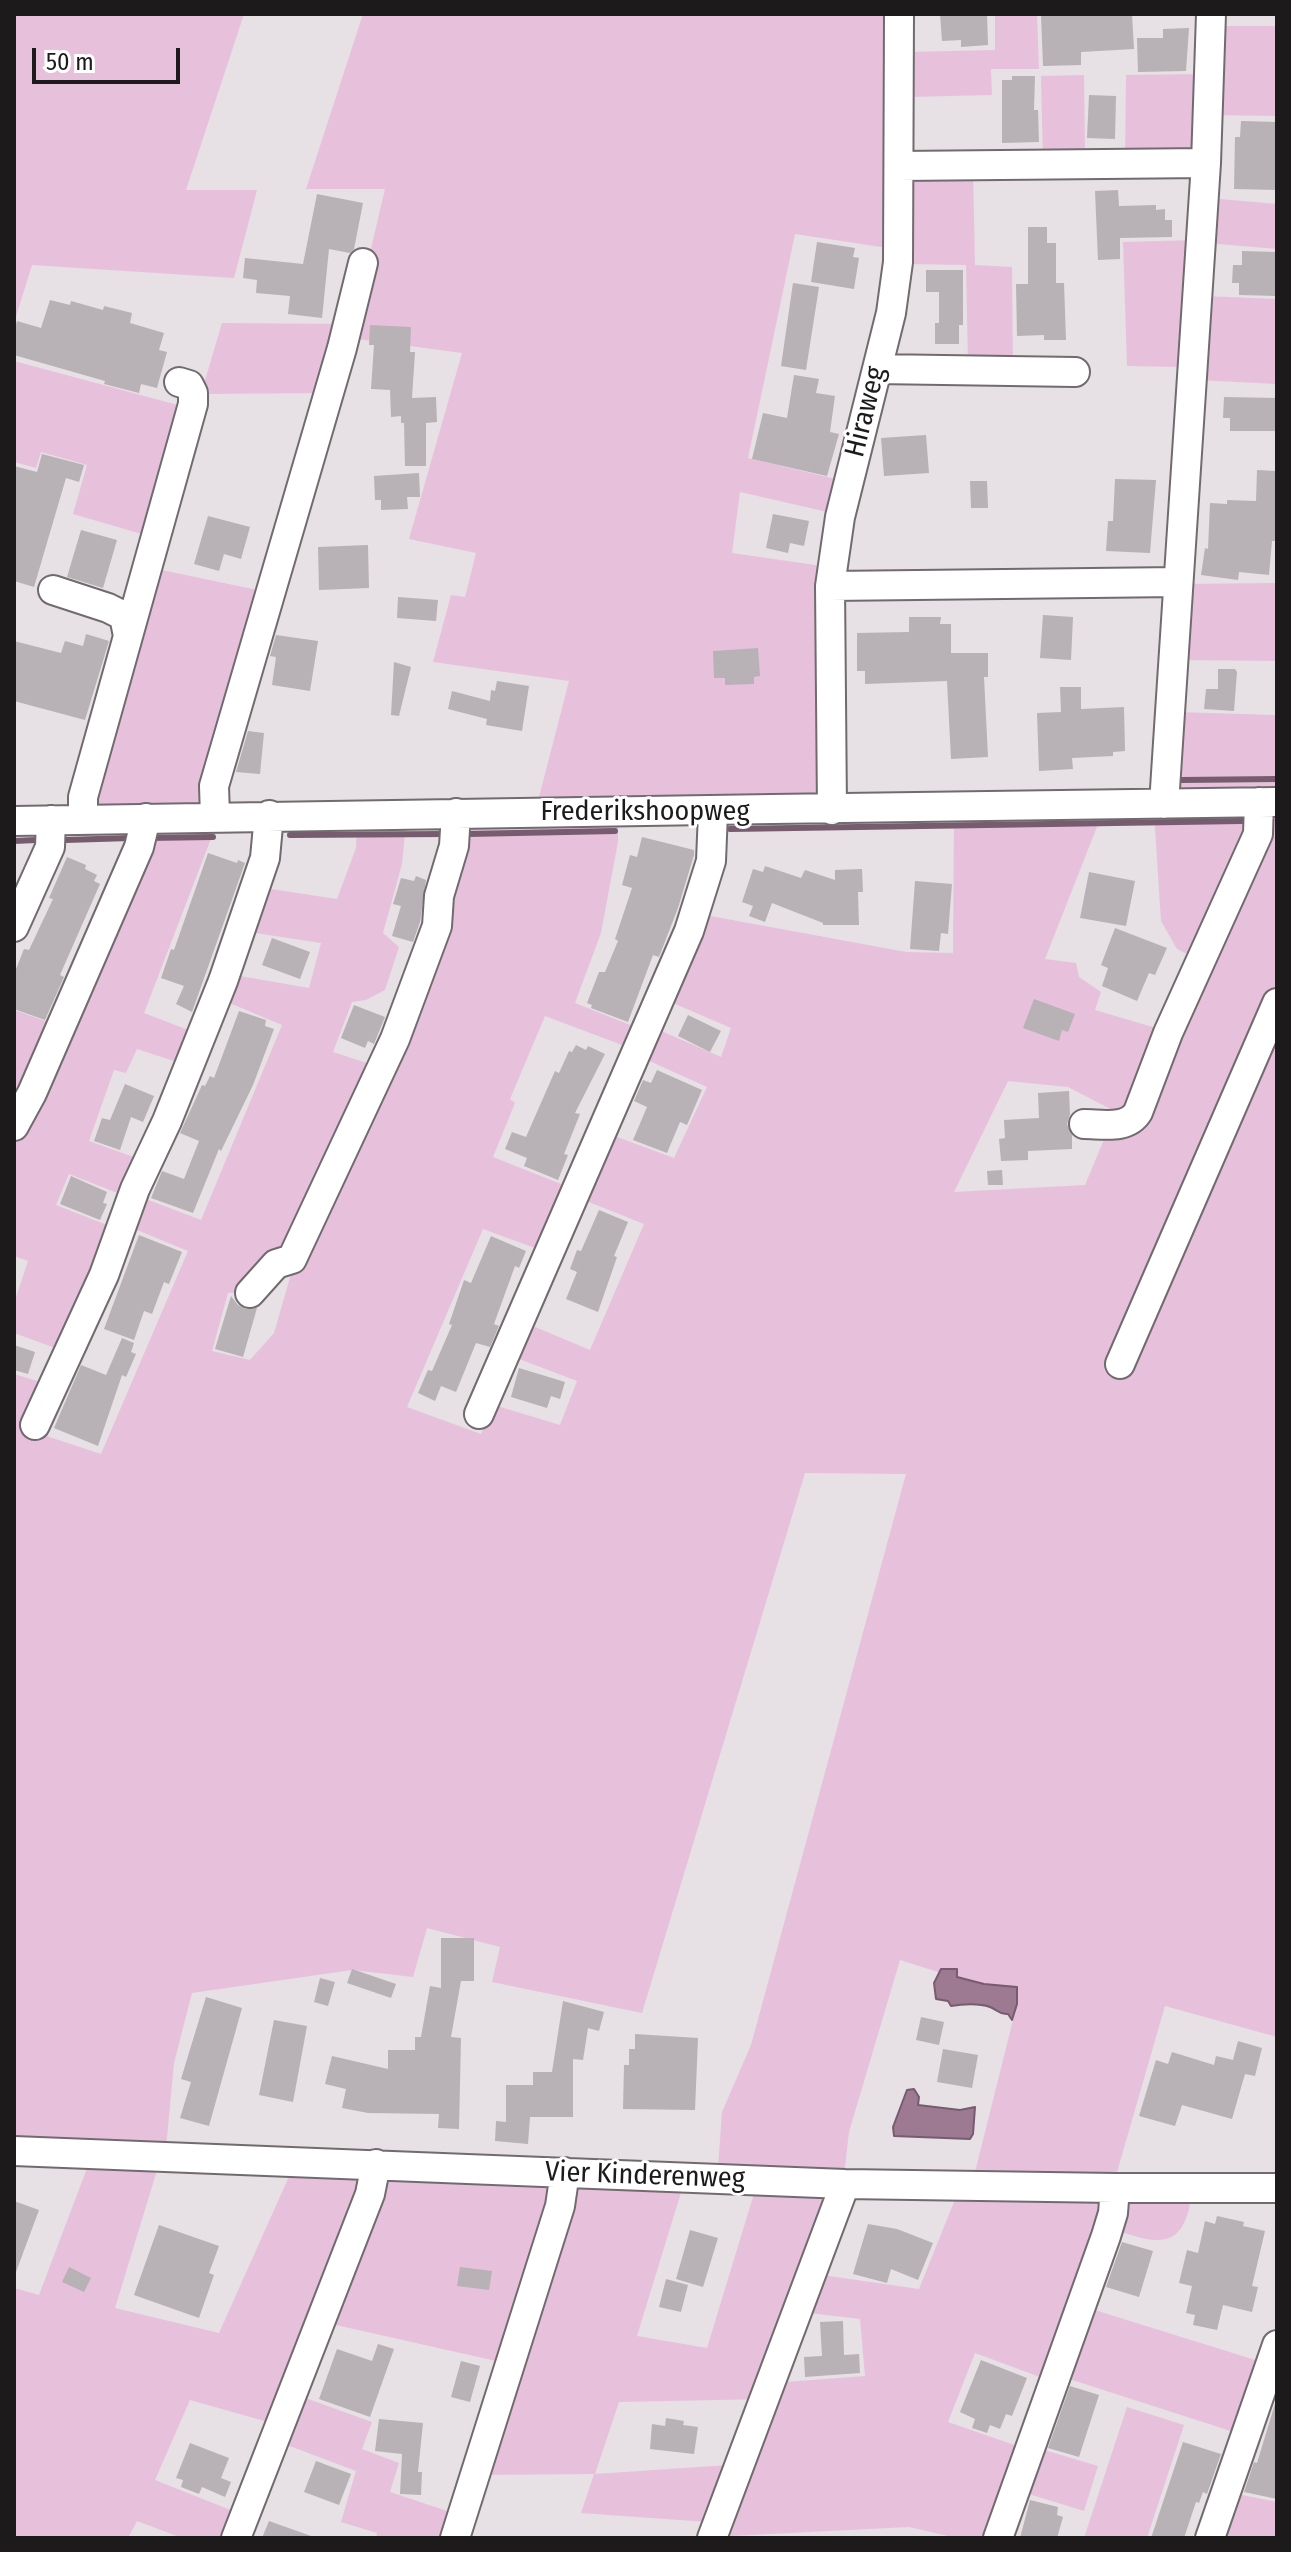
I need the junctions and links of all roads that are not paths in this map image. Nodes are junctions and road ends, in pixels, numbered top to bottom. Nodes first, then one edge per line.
1 (899, 14) edge
2 (1211, 14) edge
3 (1206, 163) junction
4 (899, 166) junction
5 (363, 263) dead end
6 (877, 369) junction
7 (1075, 372) dead end
8 (179, 382) dead end
9 (1178, 582) junction
10 (830, 586) junction
11 (53, 590) dead end
12 (128, 636) junction
13 (1268, 802) edge
14 (1164, 804) junction
15 (832, 810) junction
16 (713, 812) junction
17 (456, 813) junction
18 (269, 815) junction
19 (215, 816) junction
20 (146, 818) junction
21 (83, 819) junction
22 (51, 820) junction
23 (14, 821) edge
24 (14, 927) edge
25 (1277, 1003) edge
26 (1084, 1124) dead end
27 (14, 1126) edge
28 (250, 1293) dead end
29 (1120, 1364) dead end
30 (479, 1414) dead end
31 (35, 1425) dead end
32 (14, 2151) edge
33 (376, 2164) junction
34 (565, 2172) junction
35 (845, 2184) junction
36 (1115, 2188) junction
37 (1277, 2188) edge
38 (1277, 2345) edge
39 (236, 2538) edge
40 (455, 2538) edge
41 (712, 2538) edge
42 (998, 2538) edge
43 (1210, 2538) edge

1 - 4 street, Hiraweg
2 - 3 street
3 - 4 street
3 - 9 street
4 - 6 street, Hiraweg
5 - 19 street
6 - 7 street
6 - 10 street, Hiraweg
8 - 12 street
9 - 10 street
9 - 14 street
10 - 15 street, Hiraweg
11 - 12 street
12 - 21 street
13 - 14 street, Frederikshoopweg
13 - 26 street
14 - 15 street, Frederikshoopweg
15 - 16 street, Frederikshoopweg
16 - 17 street, Frederikshoopweg
16 - 30 street
17 - 18 street, Frederikshoopweg
17 - 28 street
18 - 19 street, Frederikshoopweg
18 - 31 street
19 - 20 street, Frederikshoopweg
20 - 21 street, Frederikshoopweg
20 - 27 street
21 - 22 street, Frederikshoopweg
22 - 23 street, Frederikshoopweg
22 - 24 street
25 - 29 street
32 - 33 street, Vier Kinderenweg
33 - 34 street, Vier Kinderenweg
33 - 39 street
34 - 35 street, Vier Kinderenweg
34 - 40 street
35 - 36 street, Vier Kinderenweg
35 - 41 street
36 - 37 street, Vier Kinderenweg
36 - 42 street
38 - 43 street

